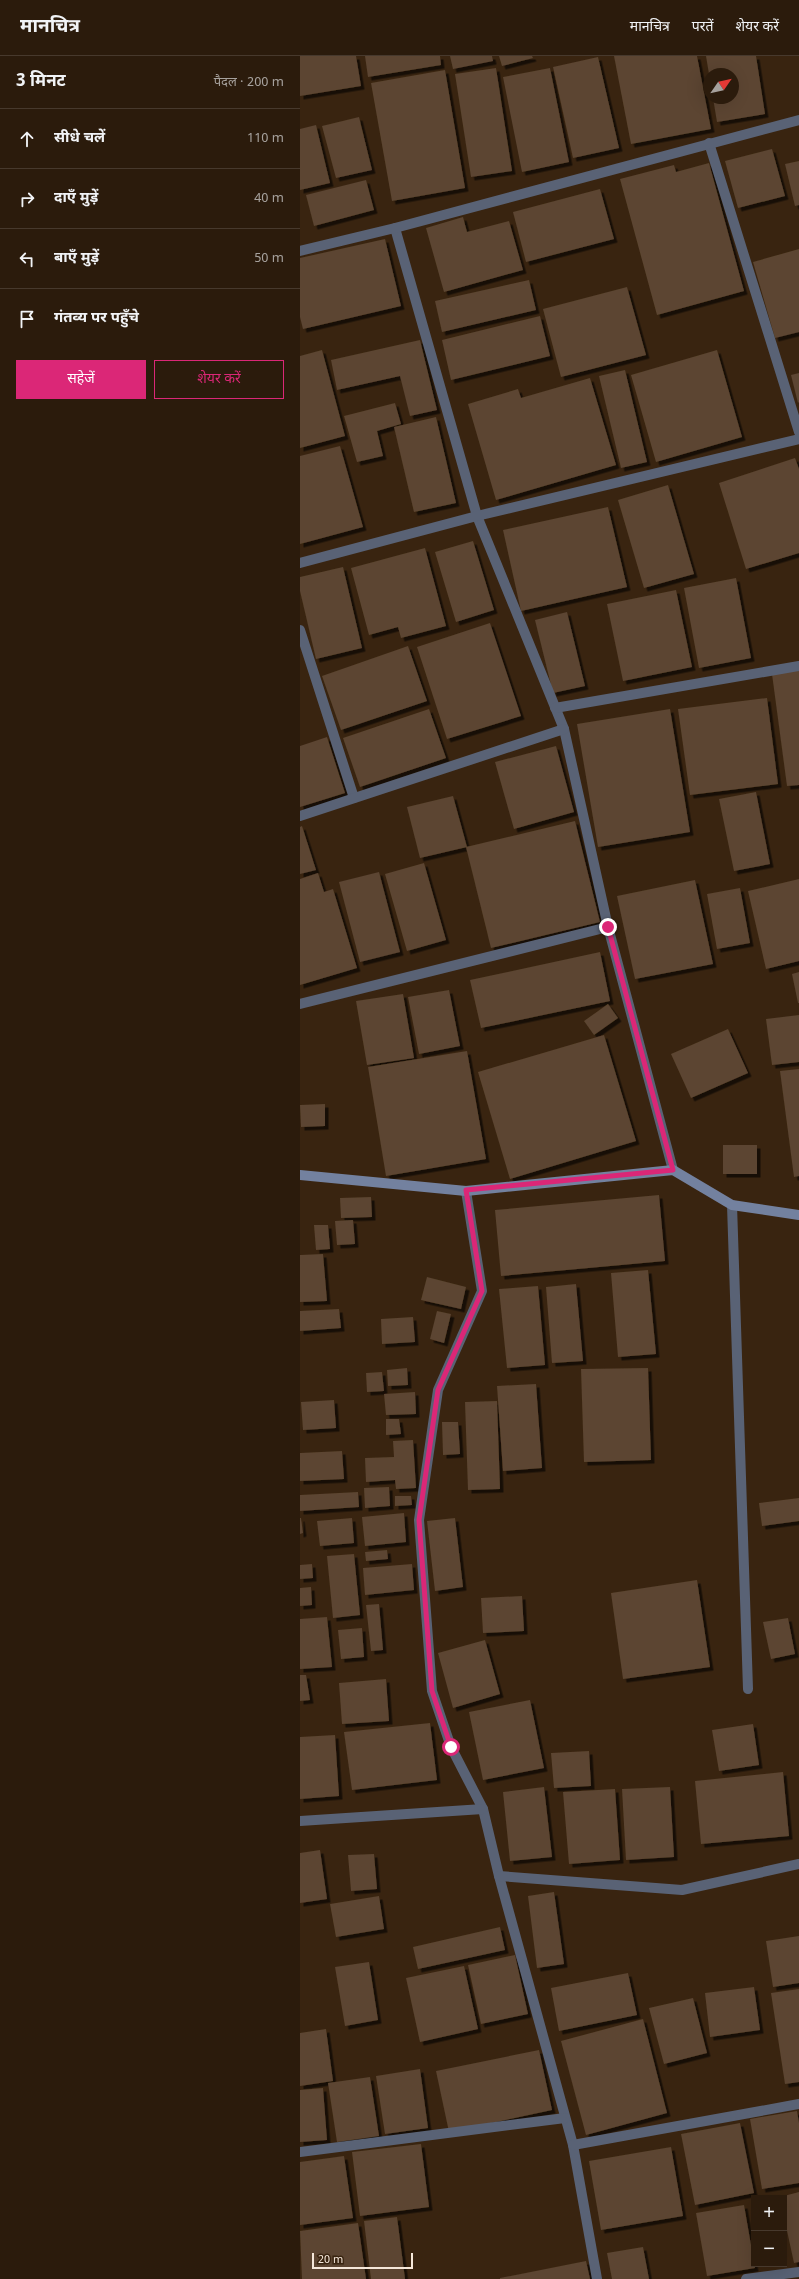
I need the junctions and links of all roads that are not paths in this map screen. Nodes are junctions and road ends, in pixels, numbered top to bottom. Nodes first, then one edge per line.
1 (799, 120) edge
2 (710, 143) junction
3 (395, 228) junction
4 (300, 251) edge
5 (799, 432) edge
6 (799, 439) edge
7 (477, 516) junction
8 (300, 563) edge
9 (300, 630) edge
10 (799, 666) edge
11 (556, 708) junction
12 (564, 729) junction
13 (354, 798) junction
14 (300, 816) edge
15 (608, 927) junction
16 (300, 1004) edge
17 (673, 1170) junction
18 (300, 1175) edge
19 (466, 1190) junction
20 (732, 1205) junction
21 (799, 1215) edge
22 (748, 1689) dead end
23 (483, 1809) junction
24 (300, 1821) edge
25 (799, 1864) edge
26 (499, 1876) junction
27 (799, 2104) edge
28 (565, 2118) junction
29 (573, 2145) junction
30 (300, 2152) edge
31 (799, 2272) edge
32 (596, 2279) edge
33 (746, 2279) edge

1 - 2 street
2 - 3 street
2 - 5 street
3 - 4 street
3 - 7 street
6 - 7 street
7 - 8 street
7 - 11 street
9 - 13 street
10 - 11 street
11 - 12 street
12 - 13 street
12 - 15 street
13 - 14 street
15 - 16 street
15 - 17 street
17 - 19 street
17 - 20 street
18 - 19 street
19 - 23 street
20 - 21 street
20 - 22 street
23 - 24 street
23 - 26 street
25 - 26 street
26 - 28 street
27 - 29 street
28 - 29 street
28 - 30 street
29 - 32 street
31 - 33 street

